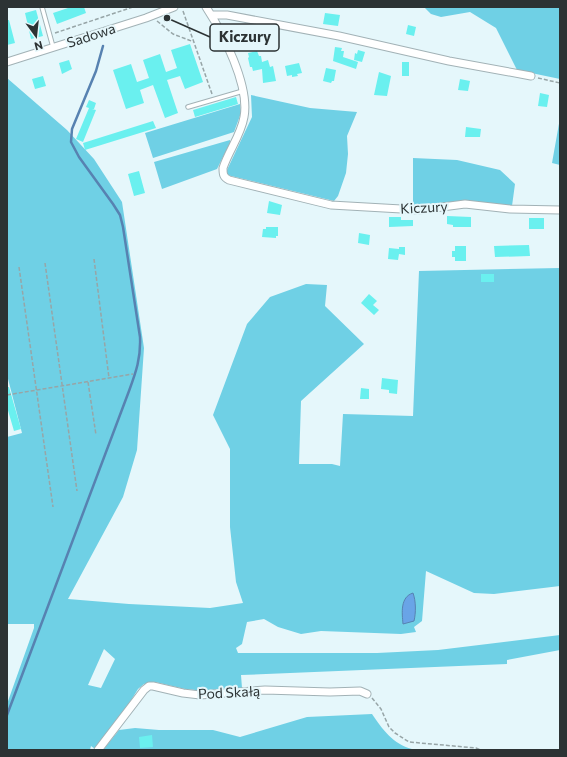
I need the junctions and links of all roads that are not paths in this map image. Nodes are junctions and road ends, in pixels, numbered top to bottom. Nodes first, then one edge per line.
1 (42, 7) edge
2 (174, 7) edge
3 (206, 7) edge
4 (212, 15) junction
5 (53, 47) junction
6 (7, 62) edge
7 (531, 76) road end
8 (243, 91) junction
9 (188, 107) dead end
10 (560, 210) edge
11 (367, 694) road end
12 (98, 750) edge

1 - 5 lane
2 - 5 street, Sadowa
3 - 4 street, Kiczury
4 - 7 street
4 - 8 street, Kiczury
5 - 6 street, Sadowa
8 - 9 lane
8 - 10 street, Kiczury
11 - 12 street, Pod Skałą

